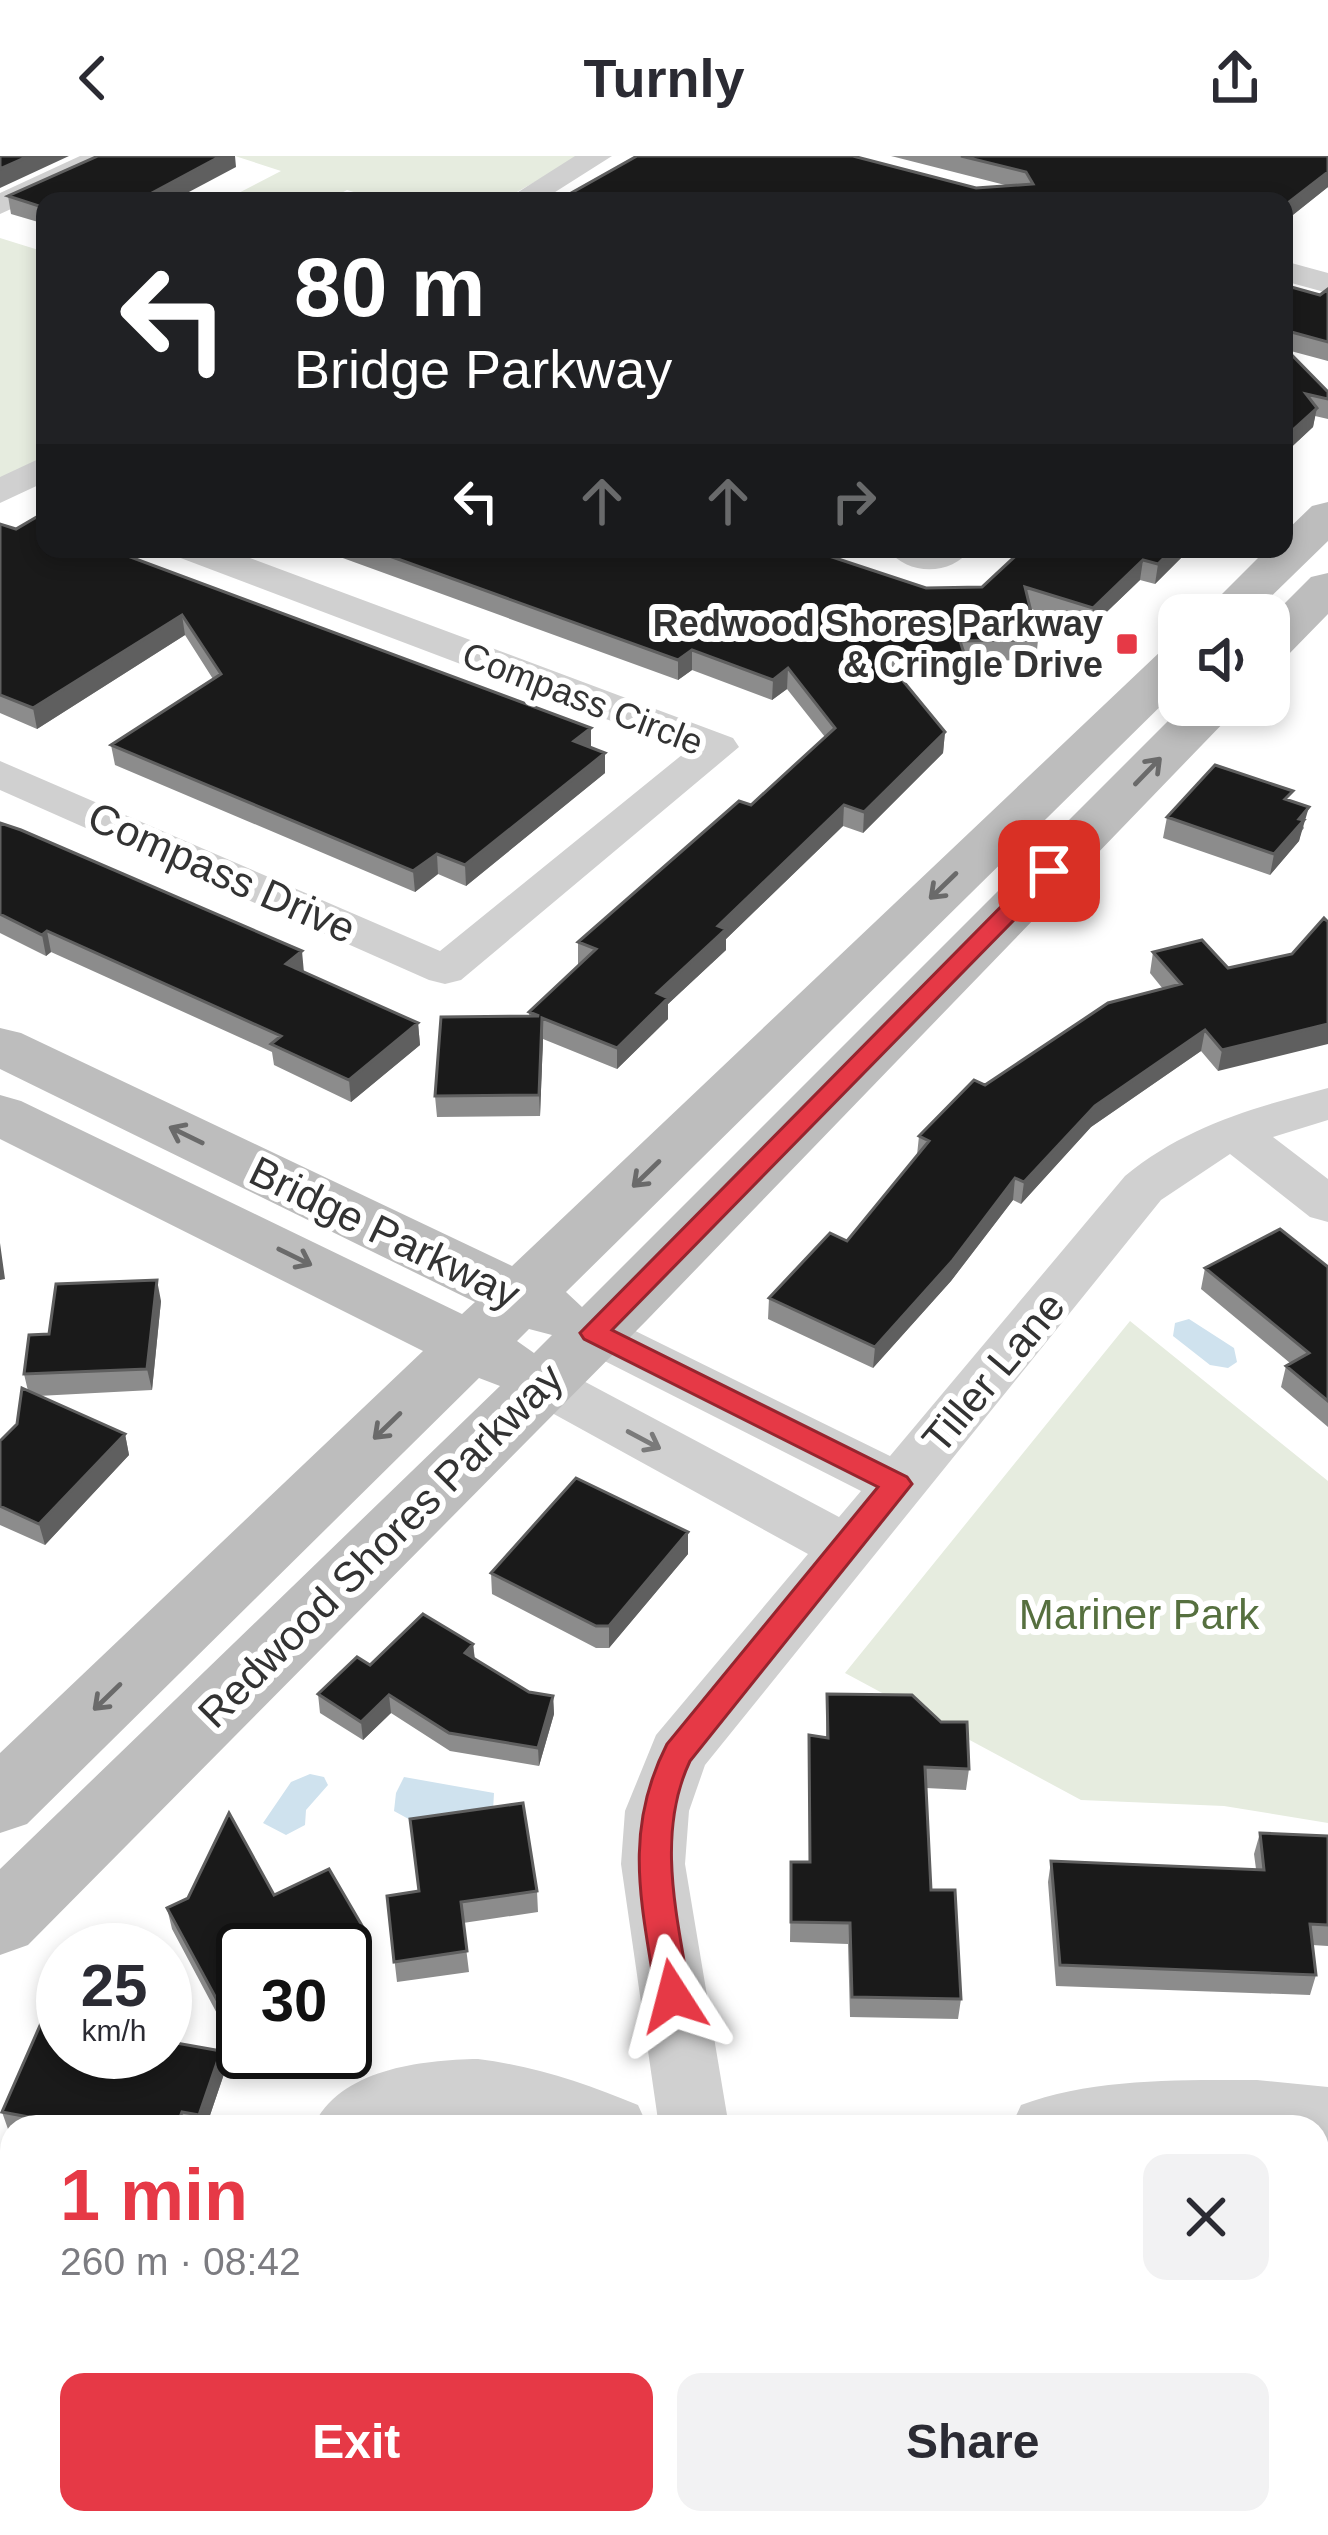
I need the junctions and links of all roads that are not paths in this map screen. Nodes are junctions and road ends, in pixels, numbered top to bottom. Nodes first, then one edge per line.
1 (104, 156) edge
2 (598, 156) edge
3 (535, 192) edge
4 (0, 205) edge
5 (1328, 246) edge
6 (1293, 271) edge
7 (1293, 274) edge
8 (1328, 283) edge
9 (1328, 516) edge
10 (1293, 550) edge
11 (215, 558) edge
12 (1284, 558) edge
13 (1328, 587) edge
14 (1247, 594) edge
15 (1290, 626) edge
16 (1158, 680) edge
17 (1192, 726) edge
18 (0, 774) edge
19 (445, 970) joint
20 (0, 1046) edge
21 (1328, 1104) edge
22 (0, 1115) edge
23 (1233, 1130) junction
24 (1328, 1205) edge
25 (493, 1320) junction
26 (594, 1333) junction
27 (542, 1383) junction
28 (897, 1484) junction
29 (845, 1547) junction
30 (0, 1801) edge
31 (0, 1921) edge
32 (363, 2115) edge
33 (577, 2115) edge
34 (692, 2115) edge
35 (1149, 2115) edge
36 (1305, 2115) edge

1 - 4 street
2 - 3 street
5 - 6 street
7 - 8 street
9 - 10 main road
11 - 19 street, Compass Circle
12 - 14 main road
13 - 15 main road
16 -> 25 main road, Redwood Shores Parkway
26 -> 17 main road, Redwood Shores Parkway
18 - 19 street, Compass Drive
25 -> 20 main road, Bridge Parkway
21 - 23 street, Tiller Lane
22 -> 25 main road, Bridge Parkway
23 - 24 street
23 - 28 street, Tiller Lane
25 - 26 main road, Bridge Parkway
25 - 27 main road, Bridge Parkway
25 -> 30 main road, Redwood Shores Parkway
26 - 27 main road, Redwood Shores Parkway
26 - 28 street, Bridge Parkway
27 -> 29 street, Bridge Parkway
27 - 31 main road, Redwood Shores Parkway
28 - 29 street, Tiller Lane
29 - 34 street, Tiller Lane
32 - 33 street
35 - 36 street

